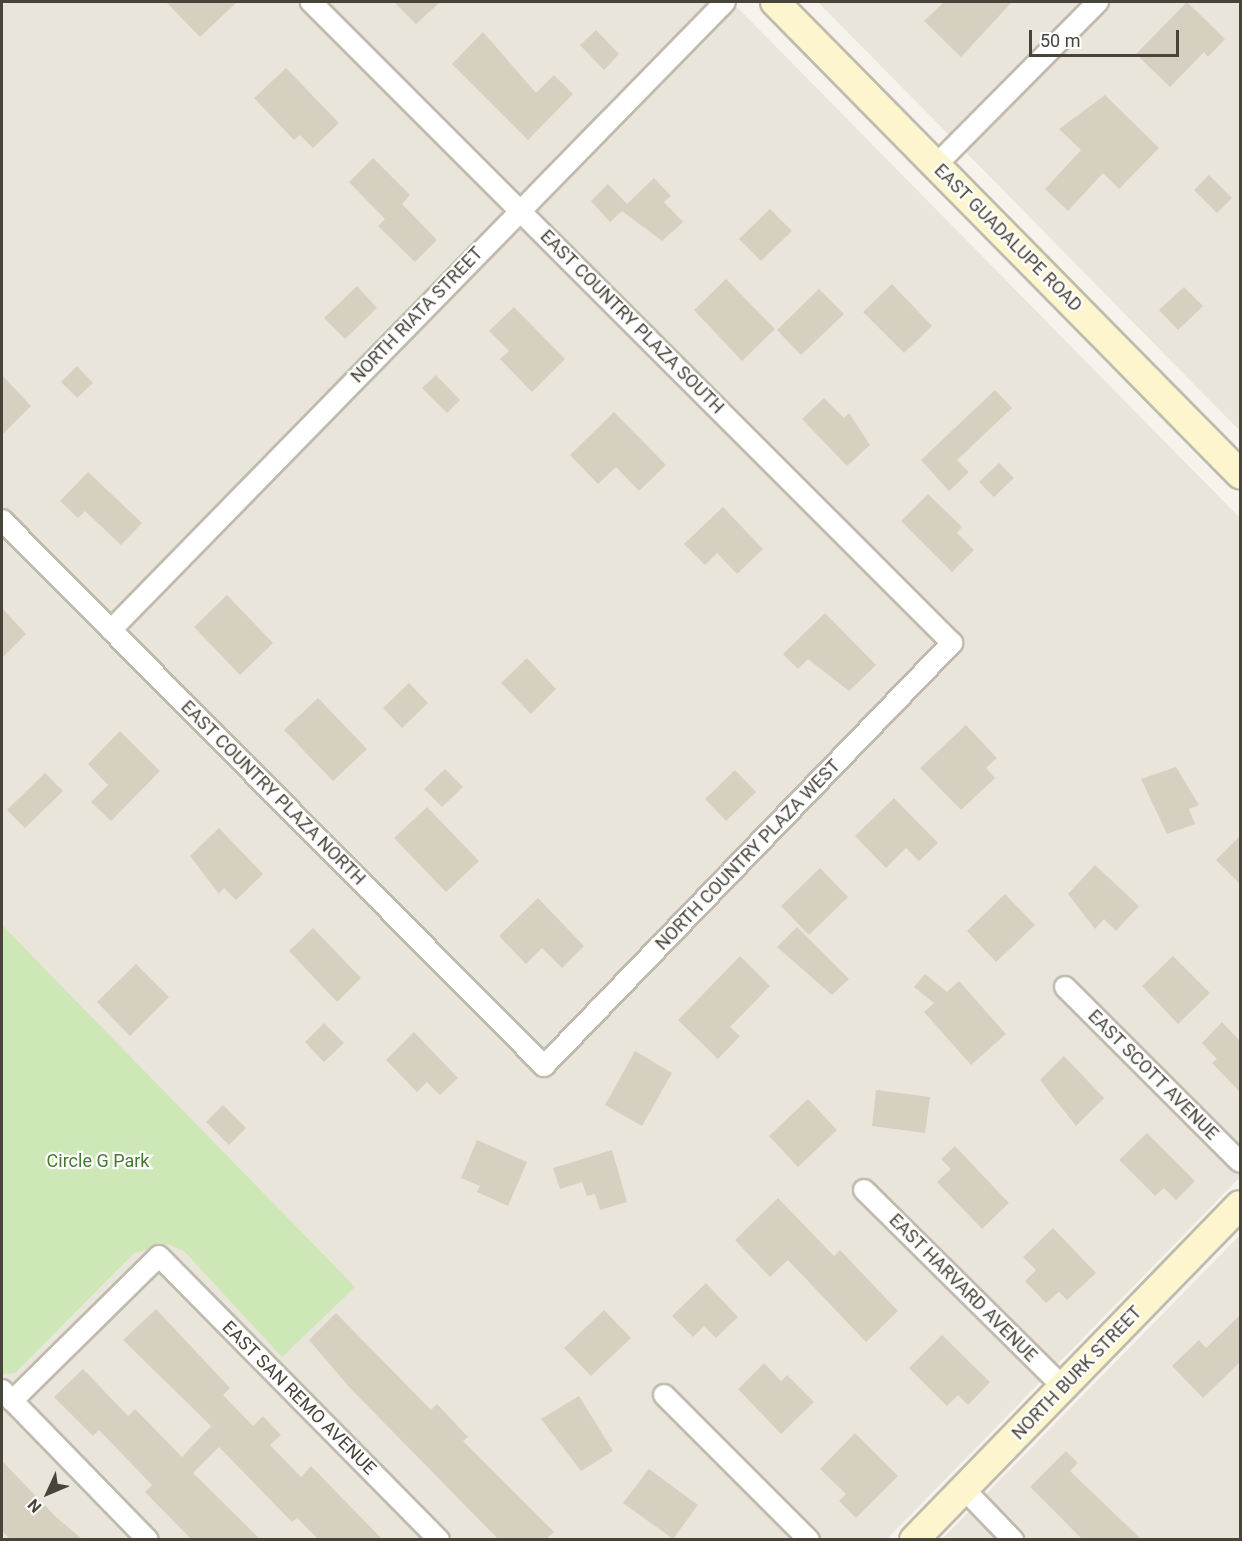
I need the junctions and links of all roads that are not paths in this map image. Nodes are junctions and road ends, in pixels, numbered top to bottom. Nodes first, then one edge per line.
1 (311, 2) edge
2 (725, 2) edge
3 (775, 2) edge
4 (1098, 2) edge
5 (936, 165) junction
6 (519, 209) junction
7 (1240, 474) edge
8 (2, 520) edge
9 (111, 630) junction
10 (952, 643) joint
11 (1065, 987) dead end
12 (544, 1066) joint
13 (1240, 1162) edge
14 (864, 1190) dead end
15 (1240, 1205) edge
16 (1063, 1387) junction
17 (7, 1395) edge
18 (663, 1395) dead end
19 (964, 1489) junction
20 (148, 1539) edge
21 (439, 1539) edge
22 (809, 1539) edge
23 (914, 1539) edge
24 (1013, 1539) edge

1 - 6 street, EAST COUNTRY PLAZA SOUTH
2 - 6 street, NORTH RIATA STREET
3 - 5 main road, EAST GUADALUPE ROAD
4 - 5 street
5 - 7 main road, EAST GUADALUPE ROAD
6 - 9 street, NORTH RIATA STREET
6 - 10 street, EAST COUNTRY PLAZA SOUTH
8 - 9 street, EAST COUNTRY PLAZA NORTH
9 - 12 street, EAST COUNTRY PLAZA NORTH
10 - 12 street, NORTH COUNTRY PLAZA WEST
11 - 13 street, EAST SCOTT AVENUE
14 - 16 street, EAST HARVARD AVENUE
15 - 16 main road, NORTH BURK STREET
16 - 19 main road, NORTH BURK STREET
17 - 20 street
17 - 21 street, EAST SAN REMO AVENUE
18 - 22 street
19 - 23 main road, NORTH BURK STREET
19 - 24 street

